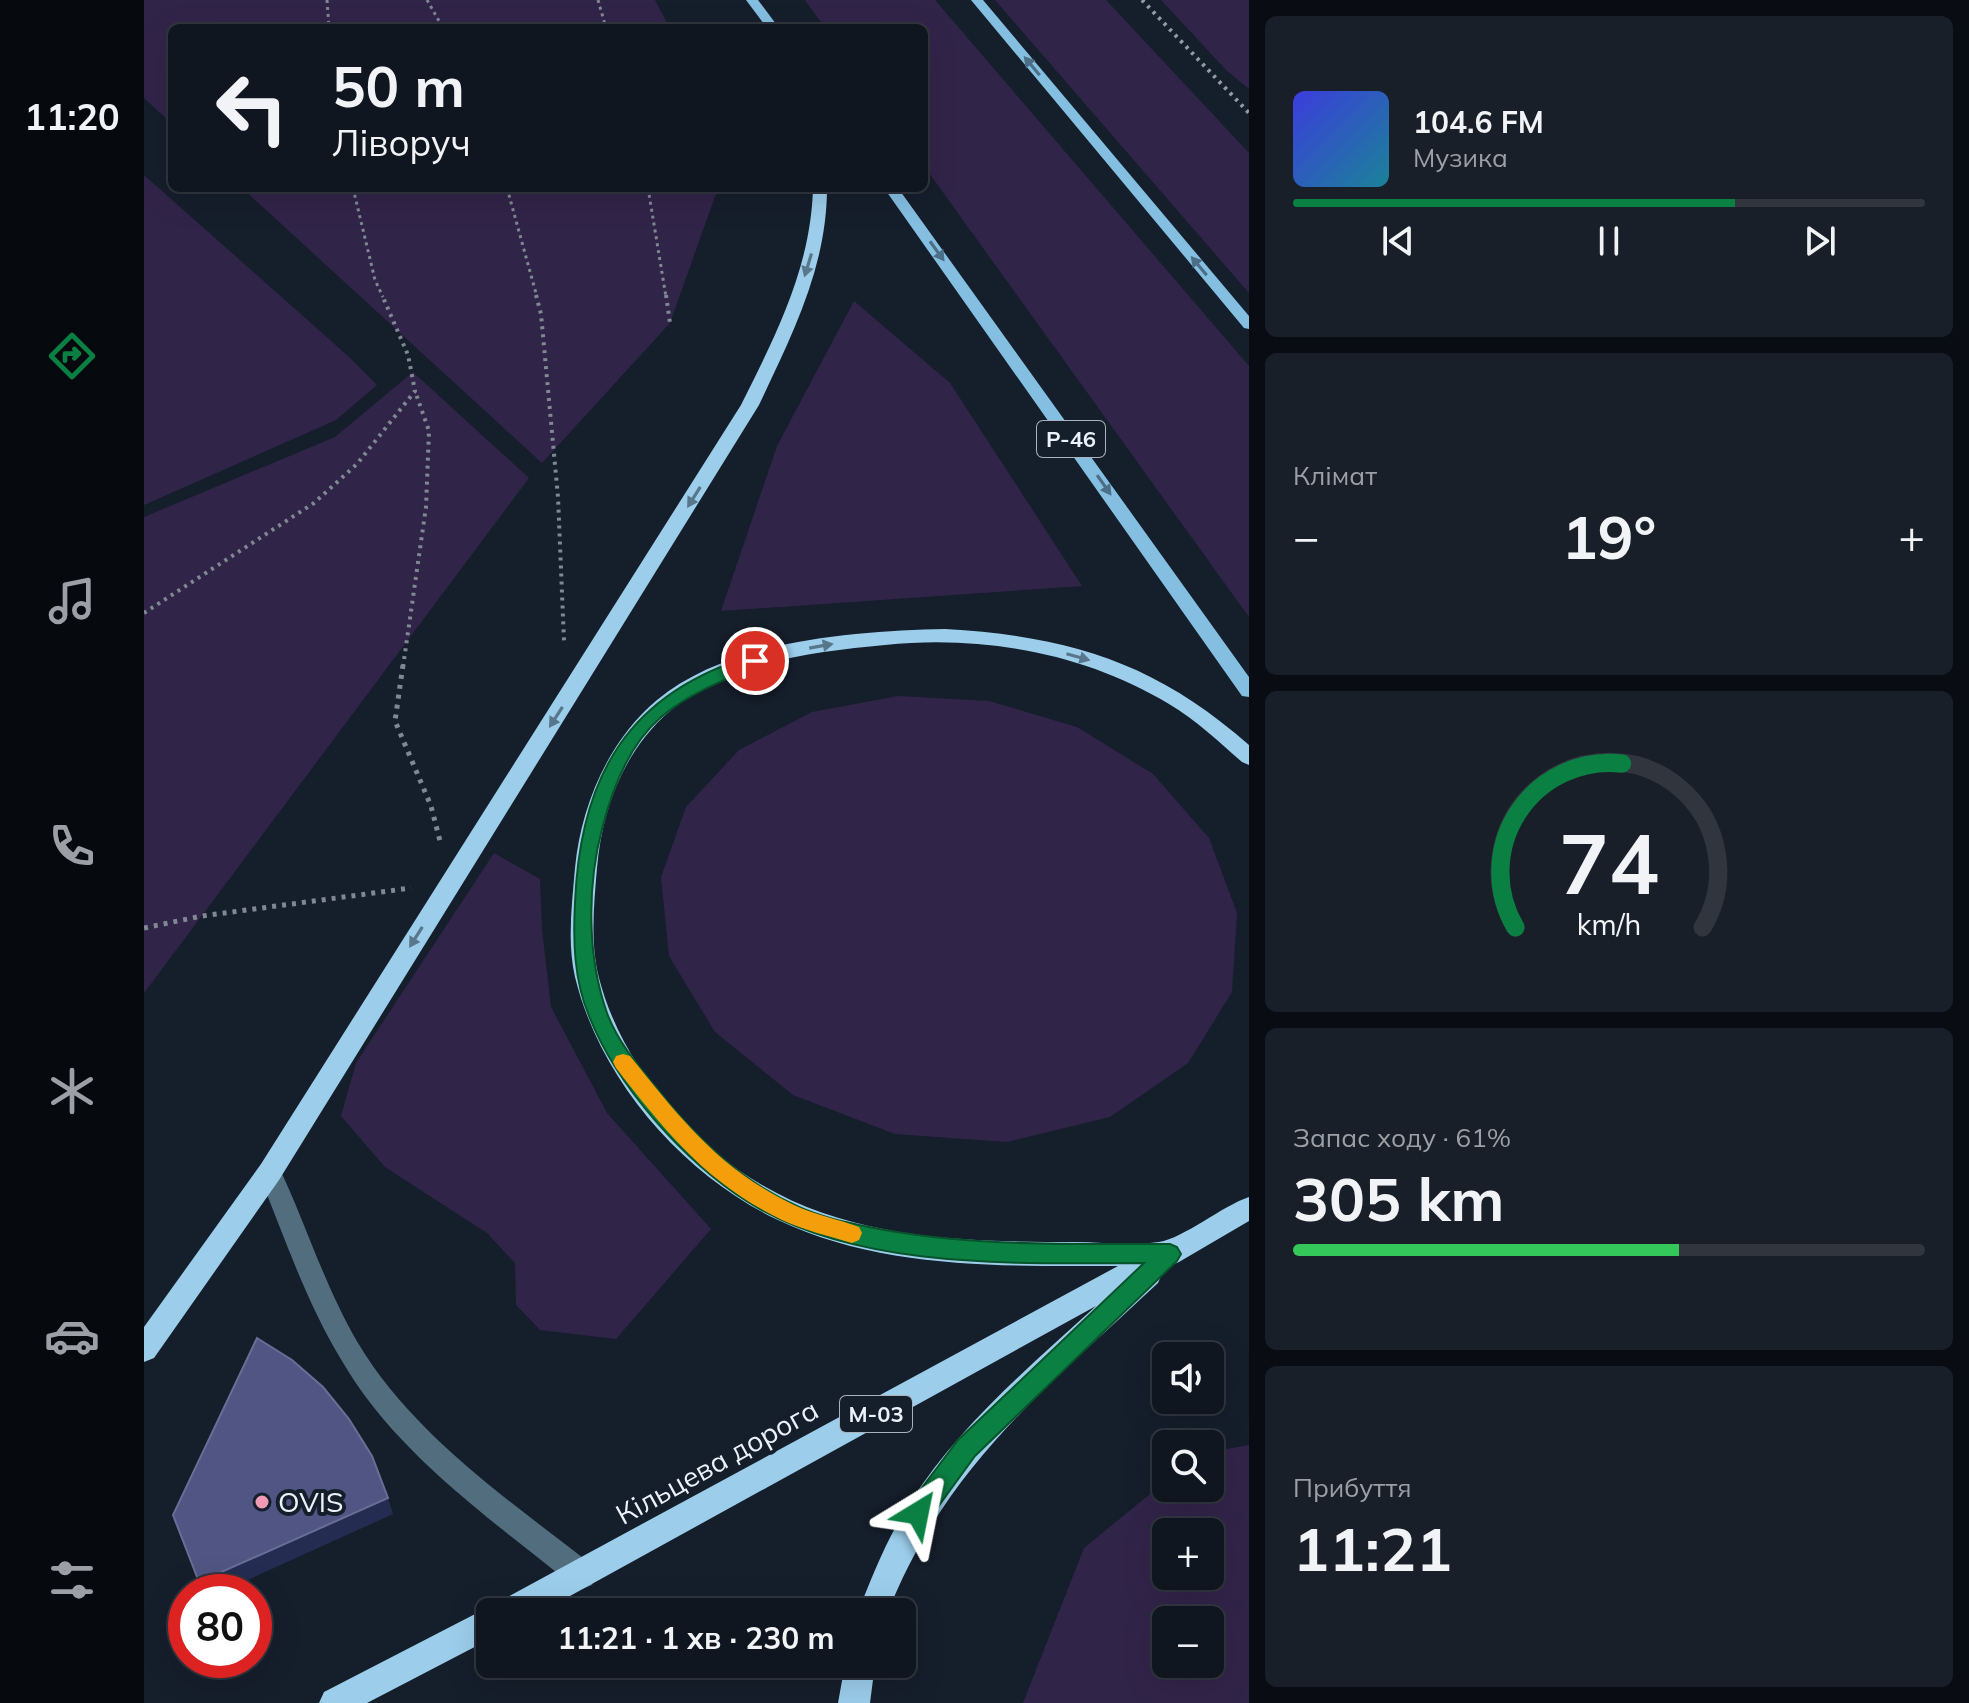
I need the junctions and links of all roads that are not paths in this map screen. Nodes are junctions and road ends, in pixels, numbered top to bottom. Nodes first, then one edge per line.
1 (752, 0) edge
2 (977, 0) edge
3 (770, 24) edge
4 (820, 192) edge
5 (894, 192) edge
6 (1249, 325) edge
7 (1249, 691) edge
8 (1249, 757) edge
9 (270, 1172) junction
10 (1249, 1208) edge
11 (1170, 1254) junction
12 (144, 1349) edge
13 (582, 1575) junction
14 (538, 1598) edge
15 (879, 1598) edge
16 (476, 1630) edge
17 (858, 1678) edge
18 (335, 1703) edge
19 (854, 1703) edge

1 - 3 main road
6 -> 2 main road
4 -> 9 highway
5 -> 7 main road, Р-46
11 -> 8 highway
9 - 12 highway
9 - 13 lane
10 - 11 highway, Кільцева дорога / М-03
11 - 13 highway, Кільцева дорога / М-03
11 - 15 highway
13 - 14 highway, Кільцева дорога / М-03
16 - 18 highway
17 - 19 highway

